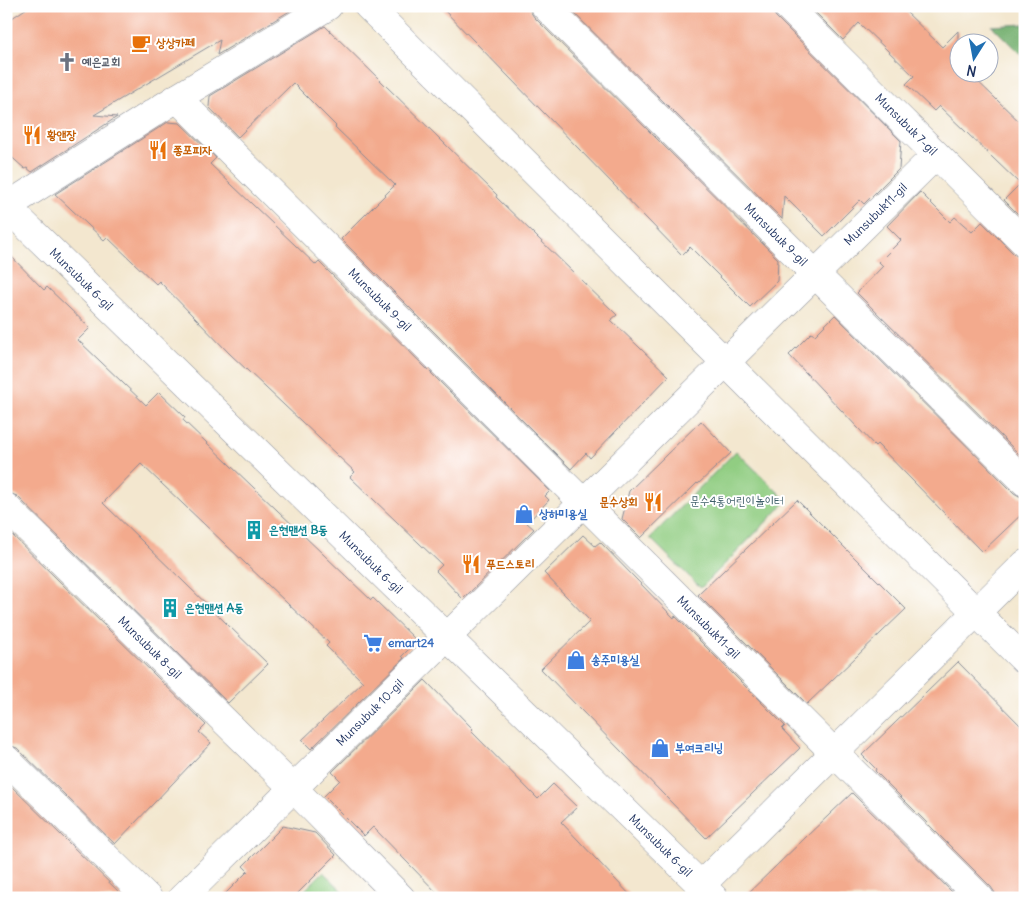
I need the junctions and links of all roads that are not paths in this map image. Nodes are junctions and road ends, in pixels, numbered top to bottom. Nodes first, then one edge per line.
1 (328, 6) edge
2 (368, 6) edge
3 (545, 6) edge
4 (786, 6) edge
5 (177, 98) junction
6 (936, 155) junction
7 (6, 207) edge
8 (1025, 243) edge
9 (815, 274) junction
10 (726, 362) junction
11 (1025, 482) edge
12 (583, 503) junction
13 (6, 507) edge
14 (1025, 564) edge
15 (976, 612) junction
16 (446, 636) junction
17 (1025, 661) edge
18 (834, 753) junction
19 (6, 759) edge
20 (293, 788) junction
21 (708, 891) edge
22 (148, 898) edge
23 (182, 898) edge
24 (401, 898) edge
25 (980, 898) edge

1 - 5 street
2 - 10 street
3 - 9 street, Munsubuk 9-gil
4 - 6 street, Munsubuk 7-gil
5 - 7 street
5 - 12 street, Munsubuk 9-gil
6 - 8 street, Munsubuk 7-gil
6 - 9 street, Munsubuk11-gil
7 - 16 street, Munsubuk 6-gil
9 - 10 street, Munsubuk11-gil
9 - 11 street
10 - 12 street, Munsubuk11-gil
10 - 15 street
12 - 16 street, Munsubuk11-gil
12 - 18 street, Munsubuk11-gil
13 - 20 street, Munsubuk 8-gil
14 - 15 street
15 - 17 street
15 - 18 street
16 - 20 street, Munsubuk 10-gil
16 - 21 street, Munsubuk 6-gil
18 - 21 street
18 - 25 street, Munsubuk11-gil
19 - 22 street
20 - 23 street, Munsubuk 10-gil
20 - 24 street

